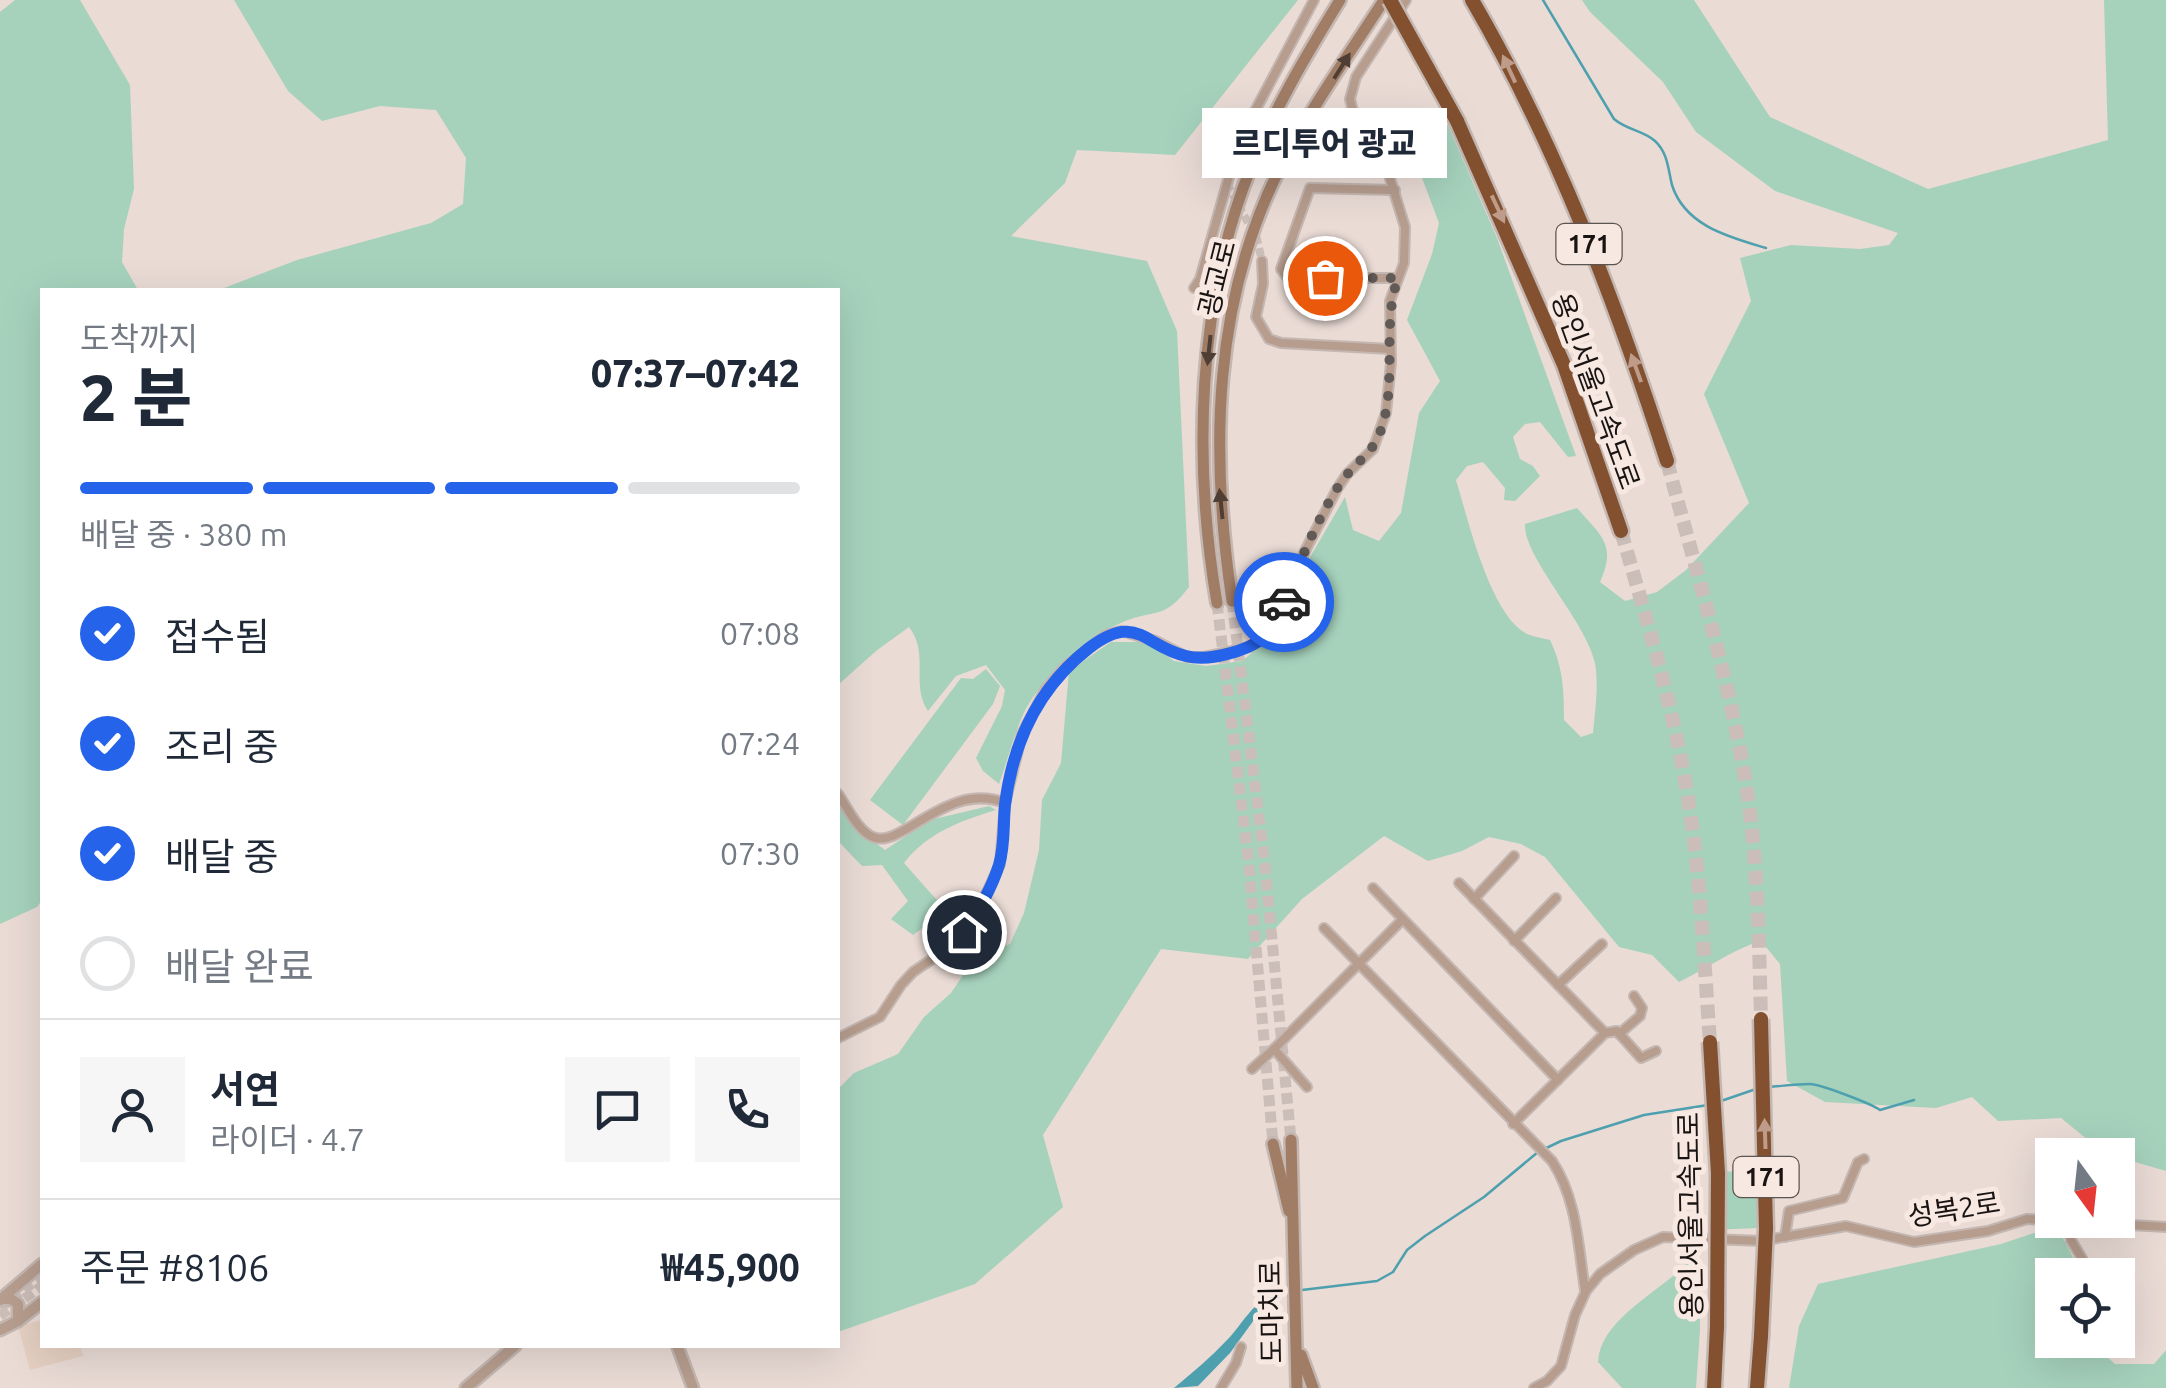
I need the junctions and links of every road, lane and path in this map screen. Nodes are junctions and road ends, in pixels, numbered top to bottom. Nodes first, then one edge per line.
1 (1314, 0) edge
2 (1340, 0) edge
3 (1386, 0) edge
4 (1406, 0) edge
5 (1472, 0) edge
6 (1396, 190) junction
7 (1262, 260) tunnel mouth
8 (1398, 278) junction
9 (1194, 288) dead end
10 (1390, 349) junction
11 (1667, 460) tunnel mouth
12 (1621, 531) tunnel mouth
13 (1232, 601) tunnel mouth
14 (1217, 603) tunnel mouth
15 (840, 797) edge
16 (1006, 803) junction
17 (1514, 856) dead end
18 (1459, 883) dead end
19 (1374, 888) dead end
20 (1556, 898) dead end
21 (1474, 899) junction
22 (1402, 920) junction
23 (1324, 928) dead end
24 (1514, 941) junction
25 (1602, 944) dead end
26 (1356, 964) junction
27 (1558, 985) junction
28 (1634, 996) dead end
29 (1761, 1019) tunnel mouth
30 (1605, 1032) junction
31 (1619, 1034) junction
32 (840, 1037) edge
33 (1710, 1042) tunnel mouth
34 (1274, 1049) junction
35 (1656, 1052) dead end
36 (1252, 1069) dead end
37 (1558, 1080) junction
38 (1307, 1088) dead end
39 (1513, 1124) junction
40 (1291, 1140) tunnel mouth
41 (1273, 1144) tunnel mouth
42 (1864, 1159) dead end
43 (2035, 1218) edge
44 (2135, 1225) edge
45 (2166, 1227) edge
46 (1295, 1234) junction
47 (1785, 1237) junction
48 (40, 1266) edge
49 (1586, 1291) junction
50 (0, 1300) edge
51 (40, 1304) edge
52 (18, 1322) junction
53 (0, 1330) edge
54 (1298, 1346) junction
55 (1241, 1347) dead end
56 (513, 1348) edge
57 (677, 1348) edge
58 (466, 1388) edge
59 (693, 1388) edge
60 (1221, 1388) edge
61 (1298, 1388) edge
62 (1313, 1388) edge
63 (1534, 1388) edge
64 (1714, 1388) edge
65 (1757, 1388) edge

1 - 9 street
2 -> 14 main road, 광교로
3 -> 12 highway, 용인서울고속도로 / 171, bridge
13 -> 3 main road, 광교로
4 - 6 street
11 -> 5 highway, 용인서울고속도로 / 171
6 - 8 street
6 - 8 street
7 - 10 street
8 - 10 street
10 - 16 street
15 - 16 street
16 - 32 street
17 - 21 street
18 - 21 street
19 - 22 street
20 - 24 street
21 - 24 street
22 - 26 street
22 - 37 street
23 - 26 street
24 - 27 street
25 - 27 street
26 - 34 street
26 - 39 street
27 - 30 street
28 - 31 street
65 -> 29 highway, 171, bridge
30 - 31 street
30 - 37 street
31 - 35 street
33 - 64 highway, 용인서울고속도로 / 171, bridge
34 - 36 street
34 - 38 street
37 - 39 street
39 - 49 street
40 - 46 main road
41 - 46 main road
42 - 47 street
43 - 47 street, 성복2로
44 - 45 street, 성복2로
46 - 54 main road, 도마치로
47 - 49 street, 성복2로
48 - 50 street
49 - 63 street, 성복2로
50 - 52 street
51 - 52 street
52 - 53 street
54 - 61 main road, 도마치로
54 - 62 main road
55 - 60 street
56 - 58 street
57 - 59 street

